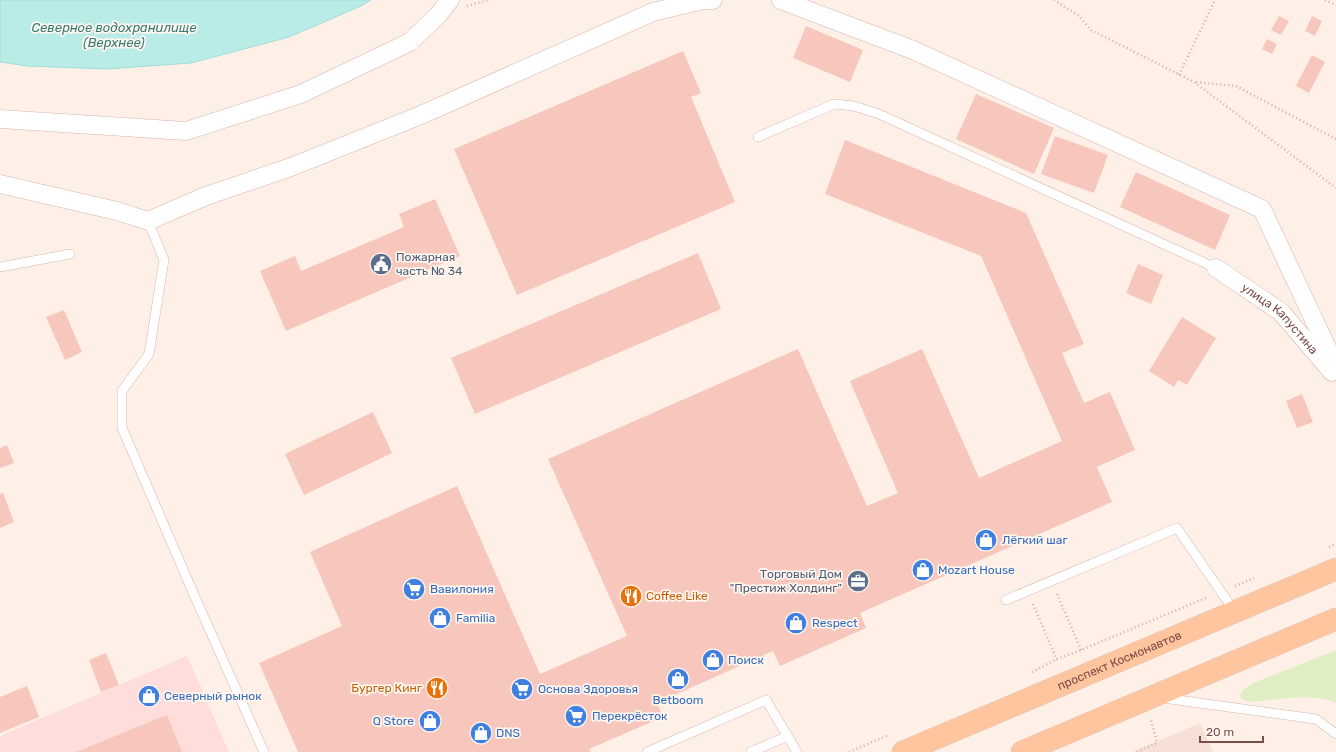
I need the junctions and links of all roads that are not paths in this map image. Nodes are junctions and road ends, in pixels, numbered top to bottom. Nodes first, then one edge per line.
1 (450, 0) edge
2 (713, 0) edge
3 (781, 0) edge
4 (0, 120) edge
5 (758, 137) dead end
6 (0, 184) edge
7 (148, 221) junction
8 (70, 254) dead end
9 (0, 267) edge
10 (1216, 268) joint
11 (1336, 367) edge
12 (1336, 377) edge
13 (1336, 569) edge
14 (1006, 600) dead end
15 (1235, 612) junction
16 (1336, 620) edge
17 (1154, 697) junction
18 (1336, 734) edge
19 (788, 736) junction
20 (264, 752) edge
21 (647, 752) edge
22 (751, 752) edge
23 (797, 752) edge
24 (903, 752) edge
25 (1022, 752) edge

1 - 4 street
2 - 7 street
3 - 11 street
5 - 10 lane
6 - 7 street
7 - 20 lane
8 - 9 lane
10 - 12 street, улица Капустина
13 - 15 main road, проспект Космонавтов
14 - 15 lane
15 - 24 main road, проспект Космонавтов
16 - 17 main road
17 - 18 lane
17 - 25 main road
19 - 21 lane
19 - 22 lane
19 - 23 lane

